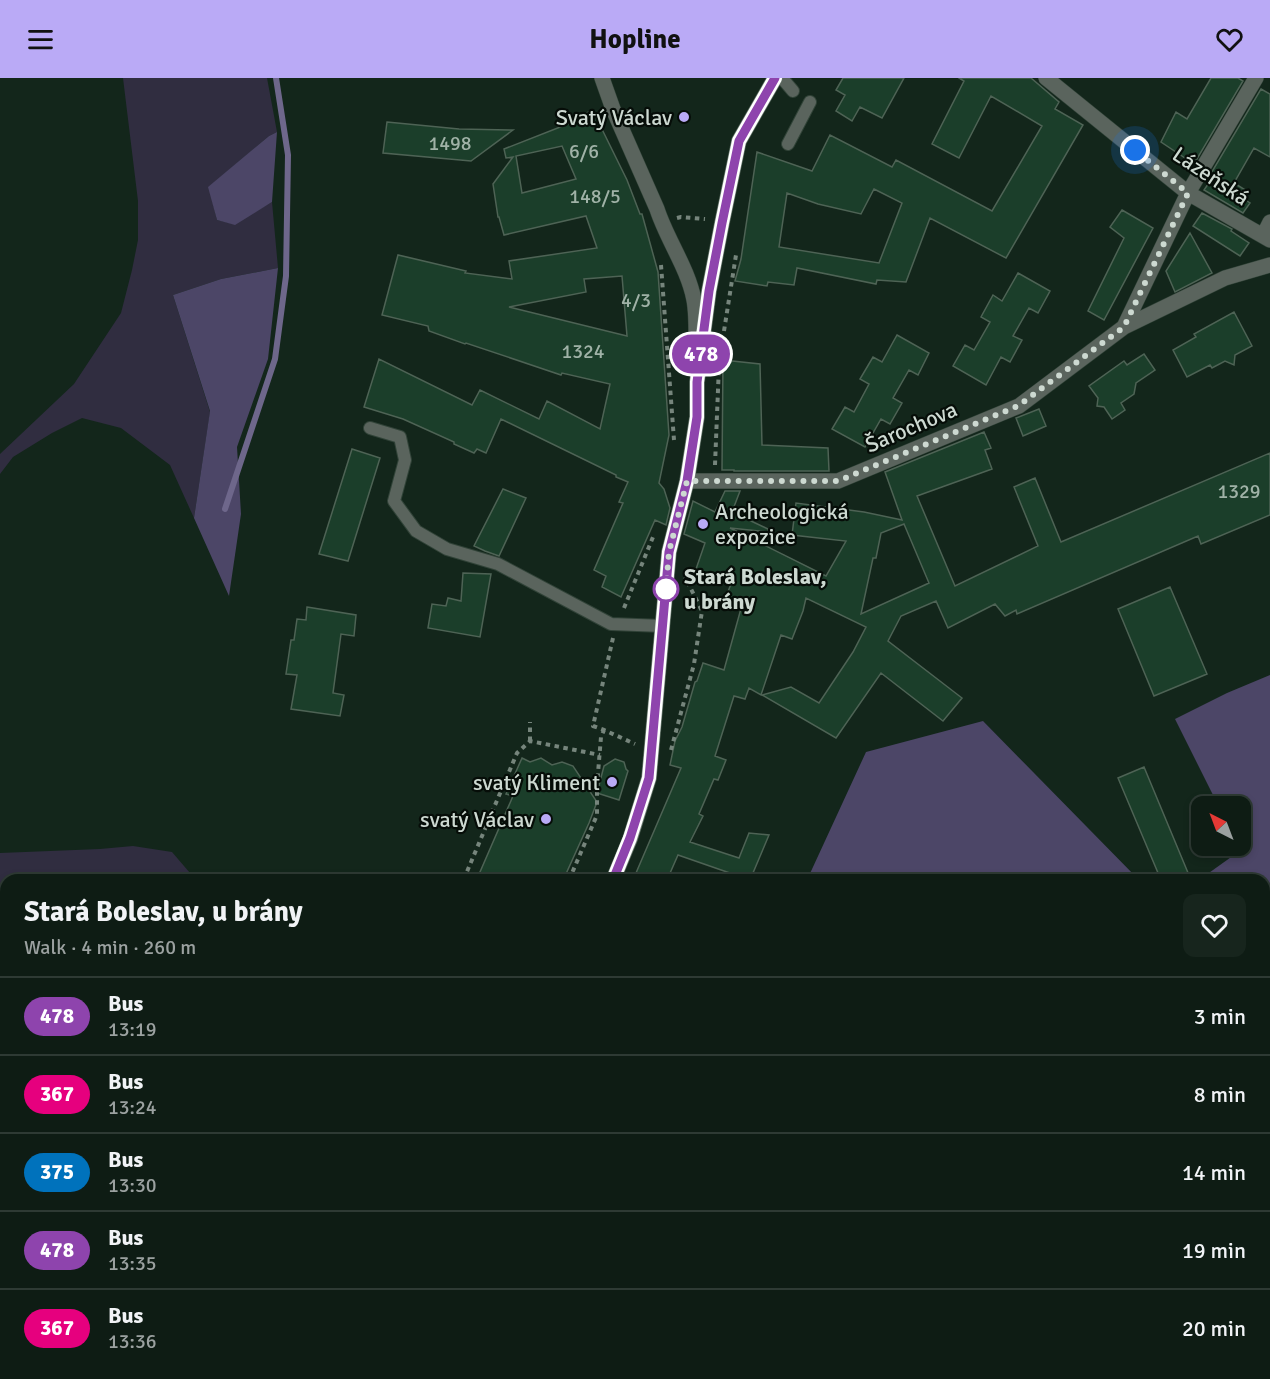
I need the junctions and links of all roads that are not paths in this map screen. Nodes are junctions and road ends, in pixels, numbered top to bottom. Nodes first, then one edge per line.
1 (602, 78) edge
2 (775, 78) edge
3 (782, 78) edge
4 (1046, 78) edge
5 (1256, 78) edge
6 (793, 91) dead end
7 (810, 102) dead end
8 (788, 144) dead end
9 (1188, 193) junction
10 (1270, 222) edge
11 (1266, 238) edge
12 (1270, 265) edge
13 (1124, 327) junction
14 (697, 382) junction
15 (370, 428) dead end
16 (687, 481) junction
17 (663, 626) junction
18 (615, 874) edge

1 - 14 street
2 - 14 main road
3 - 6 lane
4 - 9 street, Lázeňská
5 - 9 street, Šarochova
7 - 8 lane
9 - 11 street, Lázeňská
9 - 13 street, Šarochova
10 - 11 street
12 - 13 street, Šarochova
13 - 16 street, Šarochova
14 - 16 main road
15 - 17 lane
16 - 17 main road
17 - 18 main road

